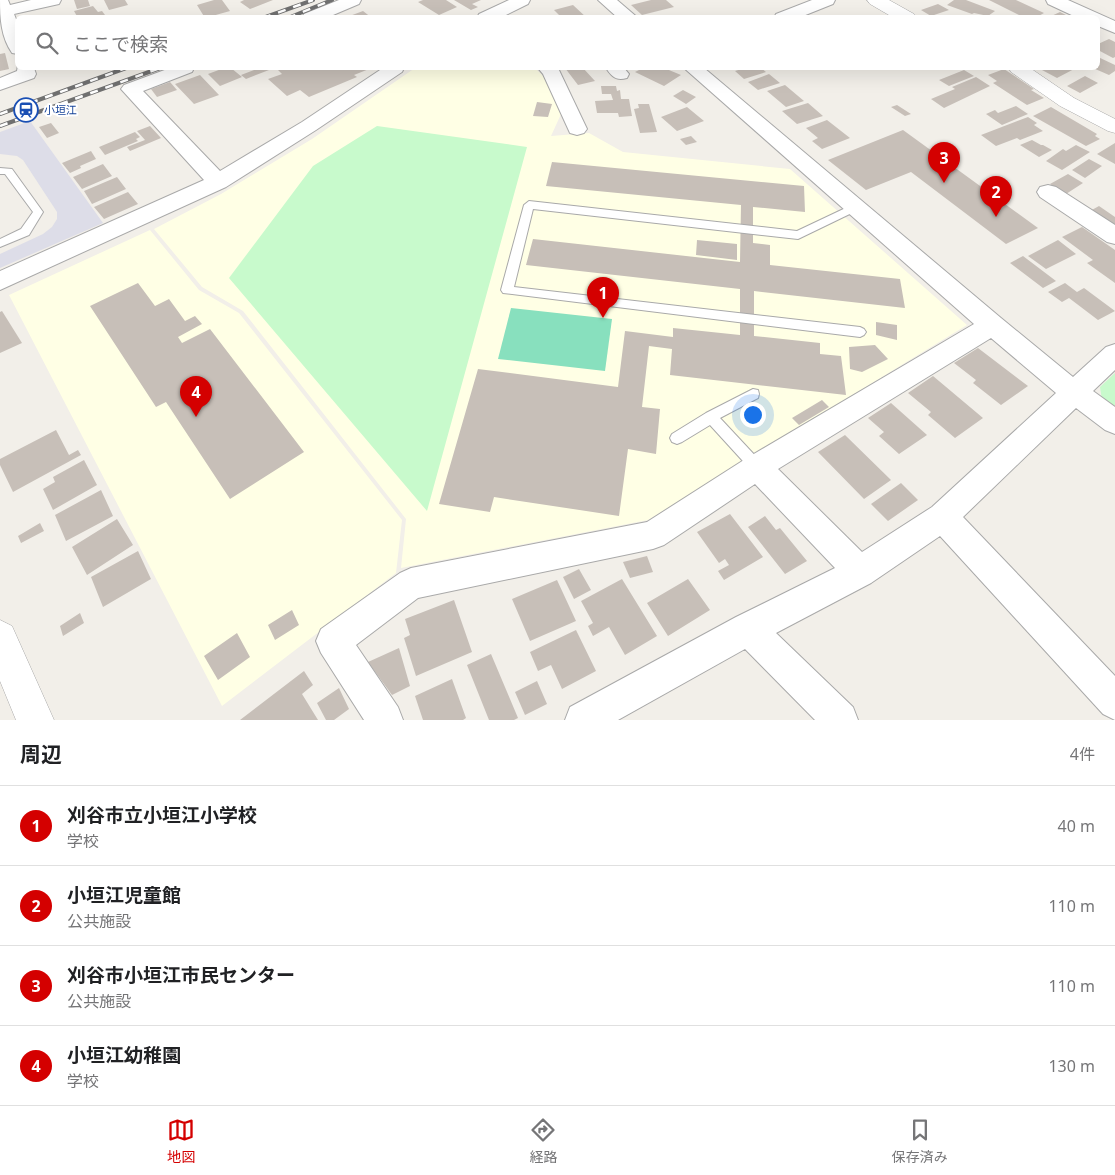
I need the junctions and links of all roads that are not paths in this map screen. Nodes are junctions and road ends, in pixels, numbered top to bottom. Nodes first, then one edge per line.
1 (53, 0) edge
2 (353, 0) edge
3 (522, 0) edge
4 (606, 0) edge
5 (827, 0) edge
6 (876, 0) edge
7 (1054, 0) edge
8 (1, 8) edge
9 (317, 15) edge
10 (491, 15) edge
11 (626, 15) edge
12 (790, 15) edge
13 (903, 15) edge
14 (1086, 15) edge
15 (1100, 21) edge
16 (1115, 28) edge
17 (15, 42) edge
18 (26, 70) edge
19 (180, 70) edge
20 (392, 70) edge
21 (548, 70) edge
22 (695, 70) edge
23 (1021, 70) edge
24 (0, 84) edge
25 (1115, 127) edge
26 (577, 129) dead end
27 (0, 171) edge
28 (218, 182) junction
29 (1048, 192) dead end
30 (856, 207) junction
31 (1115, 236) edge
32 (0, 243) edge
33 (0, 281) edge
34 (992, 325) junction
35 (860, 332) dead end
36 (1115, 354) edge
37 (1074, 393) junction
38 (753, 394) dead end
39 (711, 417) junction
40 (1115, 422) edge
41 (677, 438) dead end
42 (757, 467) junction
43 (943, 517) junction
44 (860, 572) junction
45 (748, 629) junction
46 (0, 638) edge
47 (1115, 702) edge
48 (35, 720) edge
49 (385, 720) edge
50 (583, 720) edge
51 (840, 720) edge

1 - 8 street
2 - 9 street
3 - 10 street
4 - 11 street
5 - 12 street
6 - 13 street
7 - 14 street
8 - 17 street
15 - 16 street
18 - 24 street
19 - 28 street
20 - 28 street
21 - 26 street
22 - 30 street
23 - 25 street
27 - 32 lane
28 - 33 street
29 - 31 street
30 - 34 street
30 - 35 lane
34 - 37 street
34 - 42 street
36 - 37 street
37 - 40 street
37 - 43 street
38 - 39 lane
39 - 41 lane
39 - 42 lane
42 - 44 street
42 - 49 street
43 - 44 street
43 - 47 street
44 - 45 street
45 - 50 street
45 - 51 street
46 - 48 street

